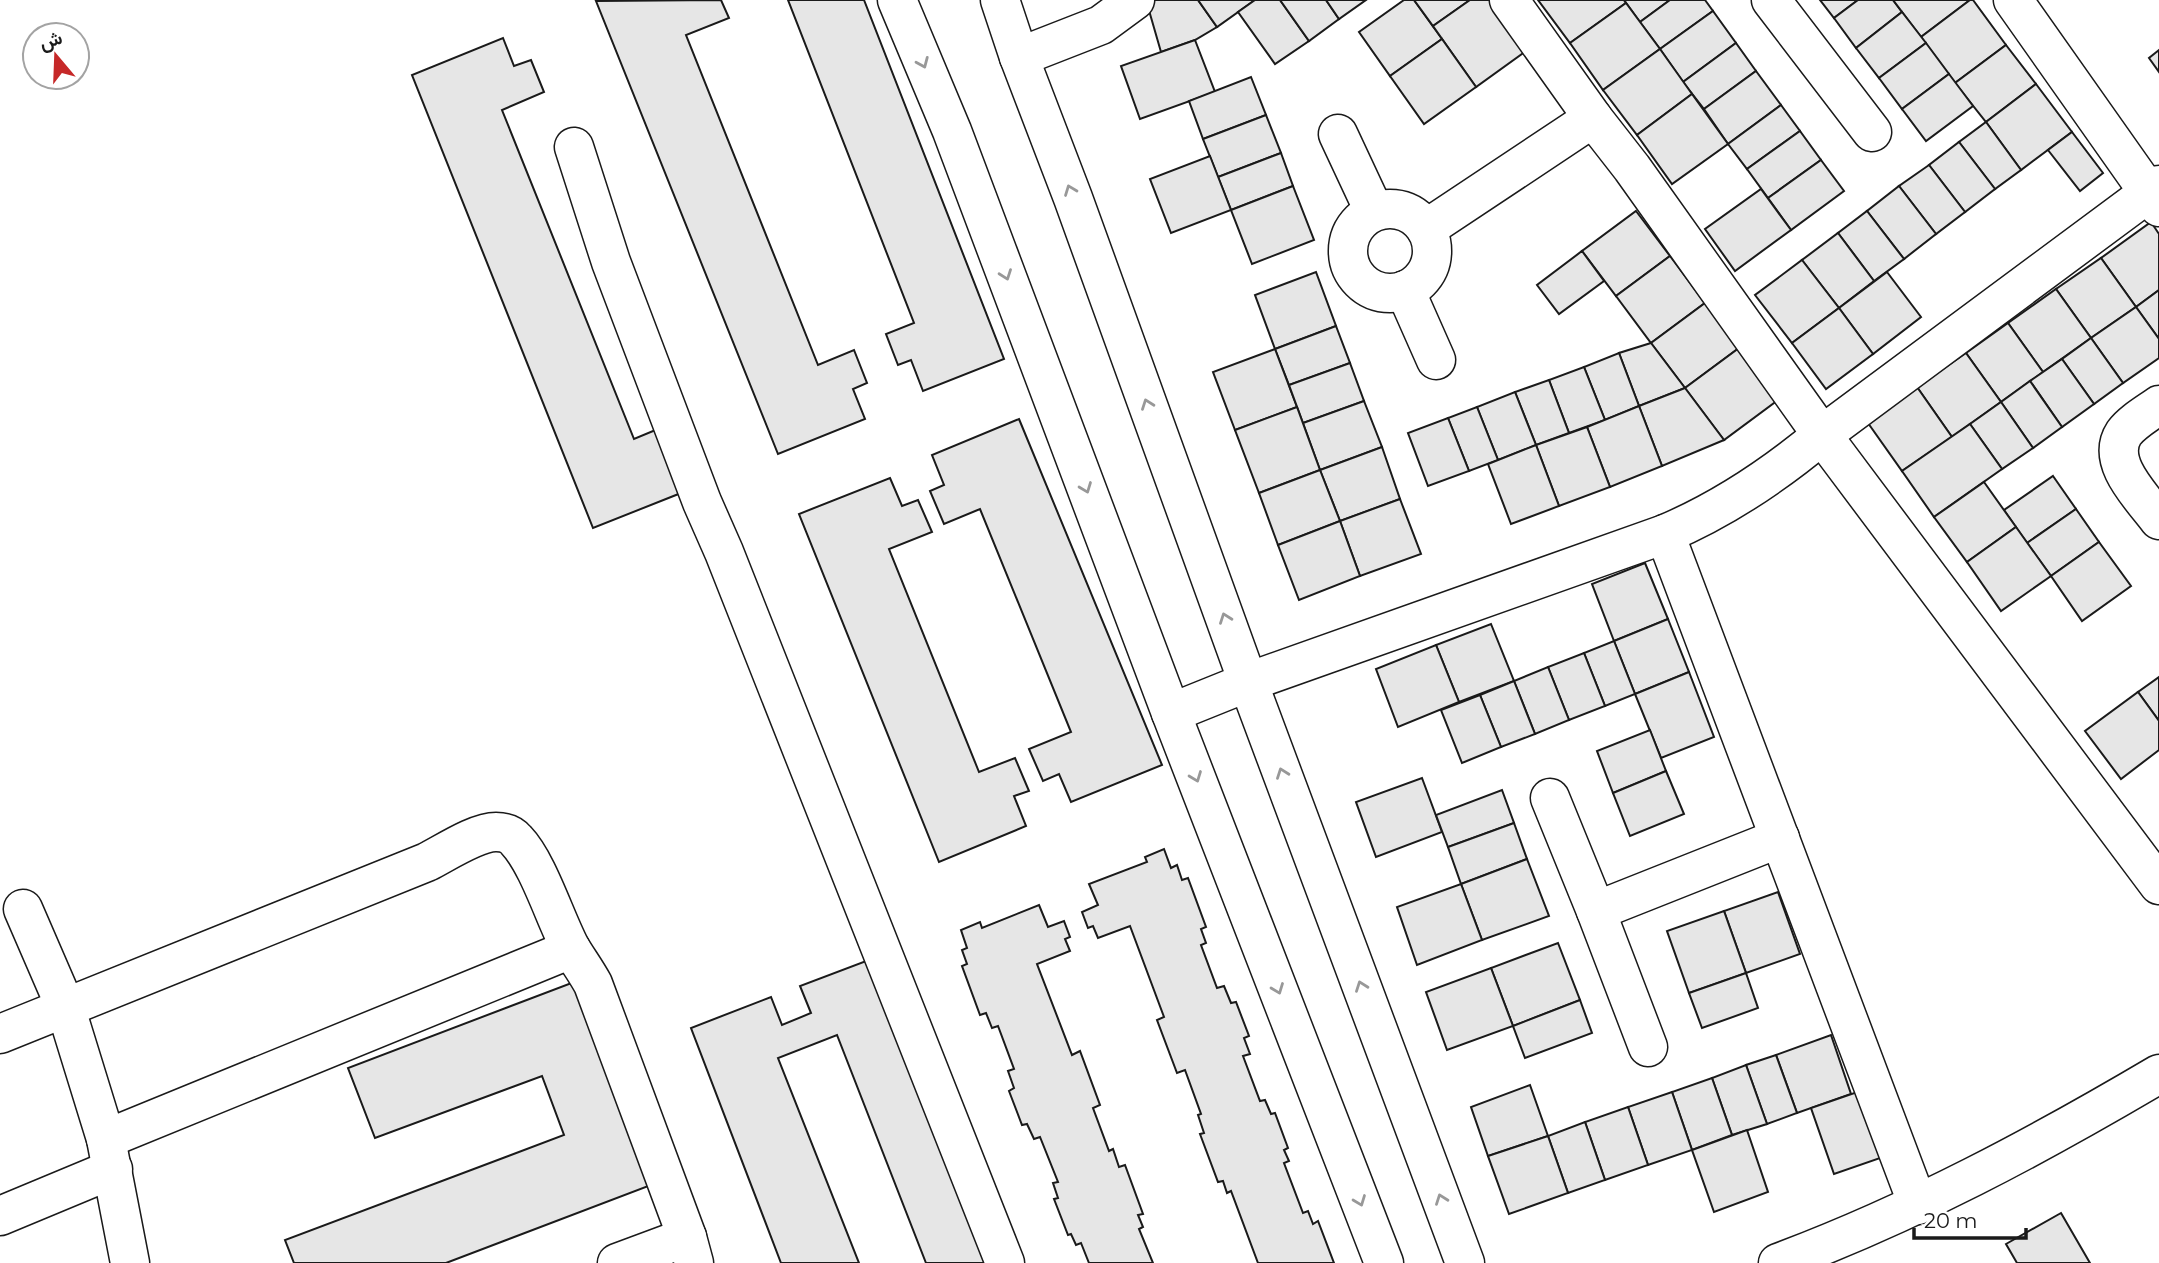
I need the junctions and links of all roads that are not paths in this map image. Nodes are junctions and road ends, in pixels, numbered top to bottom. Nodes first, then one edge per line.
1 (897, 0) edge
2 (1000, 0) edge
3 (1135, 0) edge
4 (1509, 0) edge
5 (1771, 0) edge
6 (2013, 0) edge
7 (1018, 57) junction
8 (1593, 118) junction
9 (1872, 132) dead end
10 (1338, 134) dead end
11 (574, 147) dead end
12 (2155, 195) edge
13 (1374, 212) junction
14 (1426, 229) junction
15 (1405, 290) junction
16 (1436, 360) dead end
17 (2159, 405) edge
18 (1822, 435) junction
19 (2159, 520) edge
20 (1665, 534) junction
21 (1248, 682) junction
22 (1171, 713) junction
23 (1550, 799) dead end
24 (1780, 838) junction
25 (2159, 885) edge
26 (23, 909) dead end
27 (1596, 911) junction
28 (571, 949) junction
29 (65, 1006) junction
30 (0, 1034) edge
31 (1648, 1047) dead end
32 (2159, 1074) edge
33 (109, 1154) junction
34 (1918, 1205) junction
35 (0, 1216) edge
36 (690, 1250) edge
37 (1788, 1261) edge
38 (130, 1263) edge
39 (617, 1263) edge
40 (1005, 1263) edge
41 (1384, 1263) edge
42 (1465, 1263) edge

1 -> 22 street
2 - 7 street
3 - 7 street
4 - 8 street
5 - 9 street
6 - 12 street
21 -> 7 street
8 - 14 street
8 - 18 street
10 - 13 street
11 - 40 street
12 - 18 street
13 - 14 street
13 - 15 street
14 - 15 street
15 - 16 street
17 - 19 street
18 - 20 street
18 - 25 street
20 - 21 street
20 - 24 street
21 - 22 street
42 -> 21 street
22 -> 41 street
23 - 27 street
24 - 27 street
24 - 34 street
26 - 29 street
27 - 31 street
28 - 29 street
28 - 33 street
28 - 36 street
29 - 30 street
29 - 33 street
32 - 34 street
33 - 35 street
33 - 38 street
34 - 37 street
36 - 39 street

